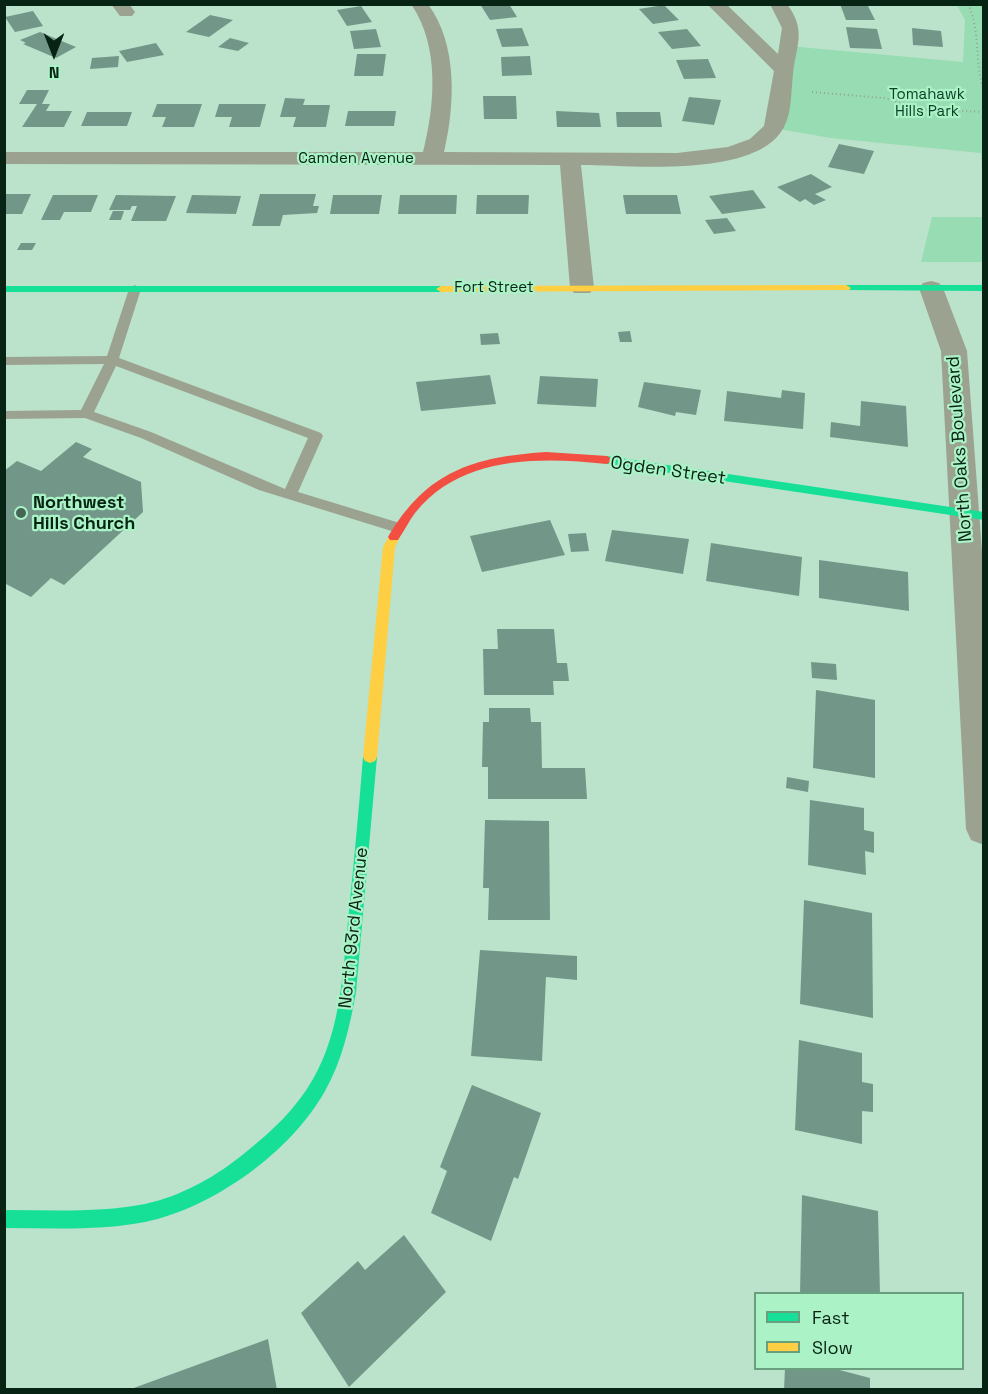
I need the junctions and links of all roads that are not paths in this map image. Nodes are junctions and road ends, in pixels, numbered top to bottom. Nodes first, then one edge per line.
1 (419, 4) edge
2 (715, 4) edge
3 (778, 4) edge
4 (783, 69) junction
5 (4, 158) edge
6 (432, 159) junction
7 (570, 159) junction
8 (582, 288) junction
9 (931, 288) junction
10 (984, 288) edge
11 (4, 289) edge
12 (135, 289) junction
13 (112, 360) junction
14 (4, 361) edge
15 (86, 414) junction
16 (4, 415) edge
17 (290, 494) junction
18 (974, 515) edge
19 (398, 528) junction
20 (389, 547) joint
21 (984, 829) edge
22 (4, 1219) edge

1 - 6 street
2 - 4 street
3 - 4 street, Camden Avenue
4 - 7 street, Camden Avenue
5 - 6 street, Camden Avenue
6 - 7 street, Camden Avenue
7 - 8 street
8 - 9 street, Fort Street
8 - 12 street, Fort Street
9 - 10 street, Fort Street
9 - 18 street, North Oaks Boulevard
11 - 12 street, Fort Street
12 - 13 lane
13 - 14 lane
13 - 15 lane
13 - 17 lane
15 - 16 lane
15 - 17 lane
17 - 19 lane
18 - 19 street, Ogden Street
18 - 21 street, North Oaks Boulevard
19 - 20 street, Ogden Street
20 - 22 street, North 93rd Avenue

